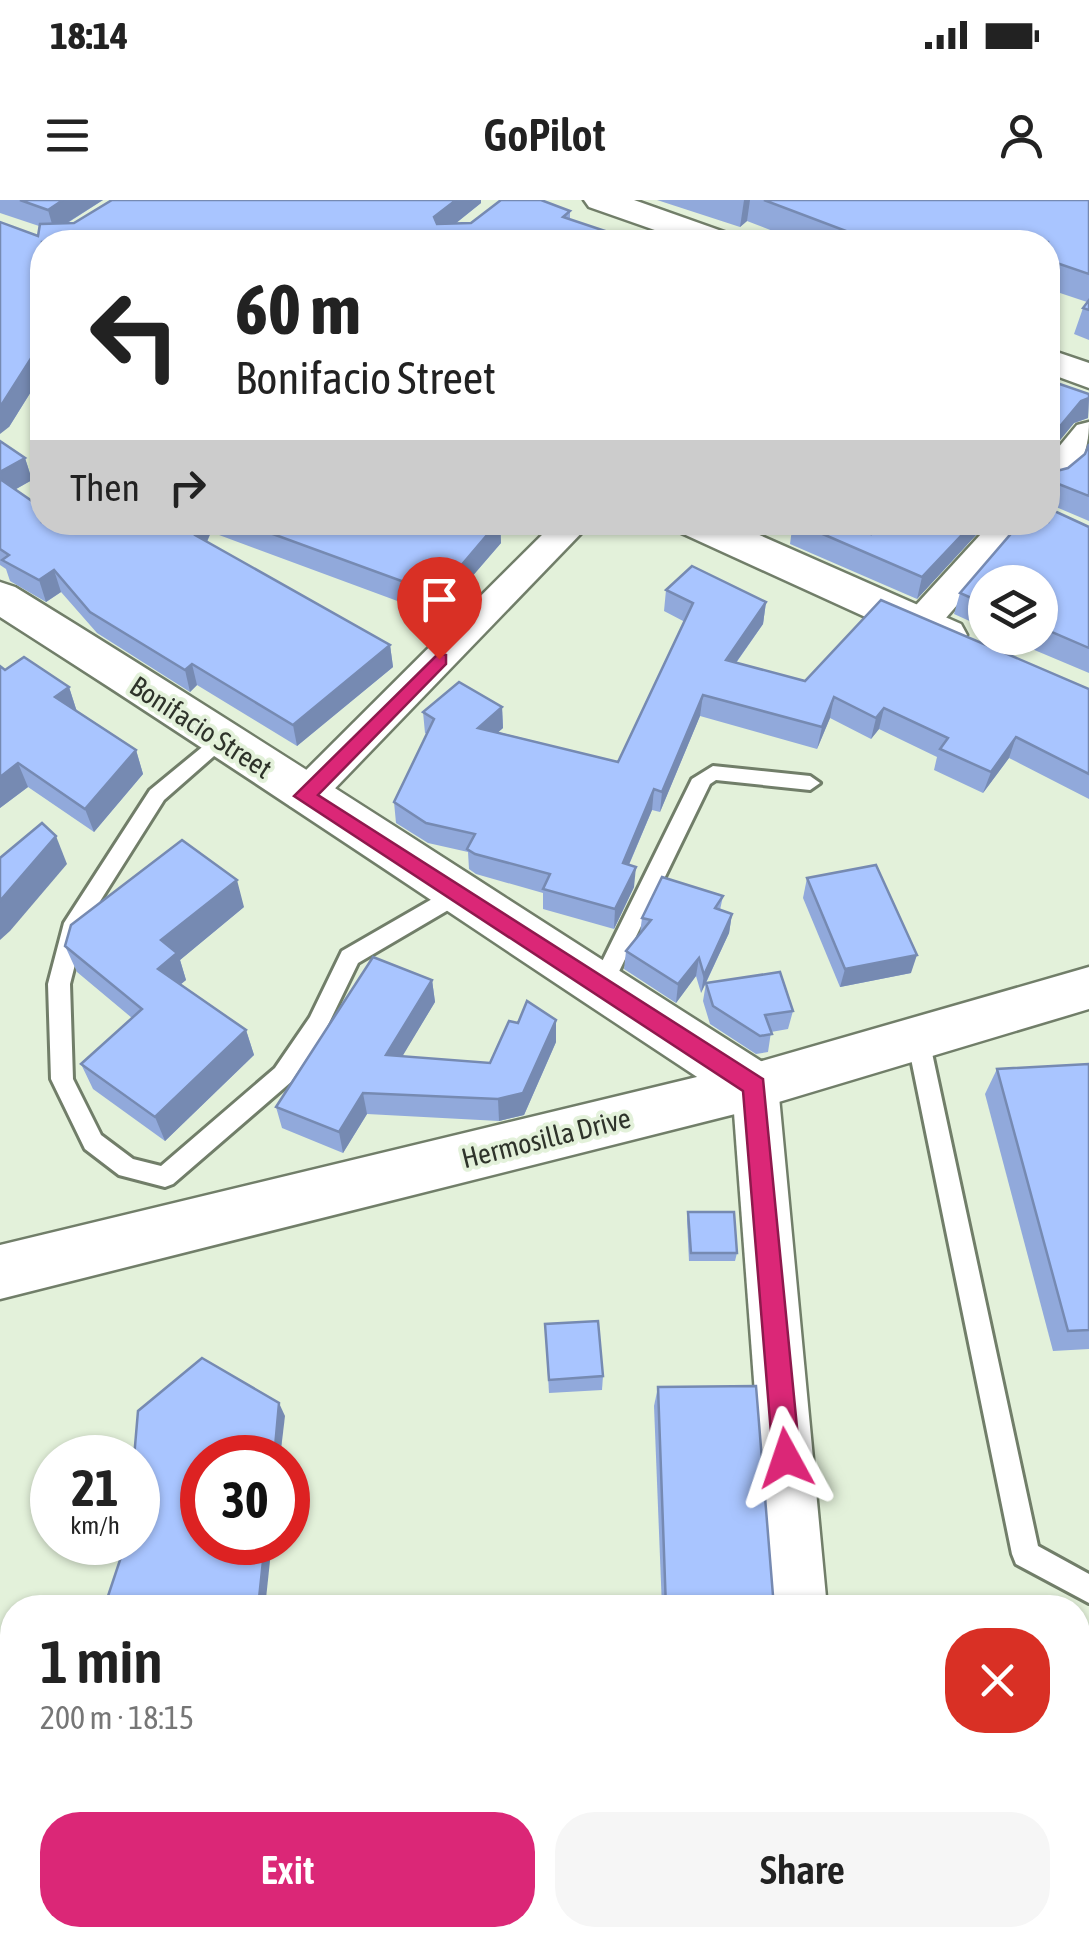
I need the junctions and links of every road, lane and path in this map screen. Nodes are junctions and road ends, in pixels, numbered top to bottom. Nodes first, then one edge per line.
1 (601, 200) edge
2 (687, 230) edge
3 (1060, 365) edge
4 (1089, 376) edge
5 (1089, 432) edge
6 (1060, 467) edge
7 (561, 535) edge
8 (721, 535) edge
9 (1000, 535) edge
10 (0, 597) edge
11 (919, 625) junction
12 (968, 645) edge
13 (224, 737) junction
14 (810, 783) dead end
15 (304, 796) junction
16 (460, 893) junction
17 (600, 986) junction
18 (1089, 988) edge
19 (918, 1038) junction
20 (754, 1086) junction
21 (0, 1272) edge
22 (1089, 1588) edge
23 (798, 1595) edge

1 - 2 main road
3 - 4 main road
5 - 6 street
7 - 15 street
8 - 11 main road
9 - 11 street
10 - 13 main road, Bonifacio Street
11 - 12 main road
13 - 15 main road, Bonifacio Street
13 - 16 lane
14 - 17 lane
15 - 16 main road, Bonifacio Street
16 - 17 main road, Bonifacio Street
17 - 20 main road, Bonifacio Street
18 - 19 main road, Hermosilla Drive
19 - 20 main road, Hermosilla Drive
19 - 22 lane
20 - 21 main road, Hermosilla Drive
20 - 23 street

